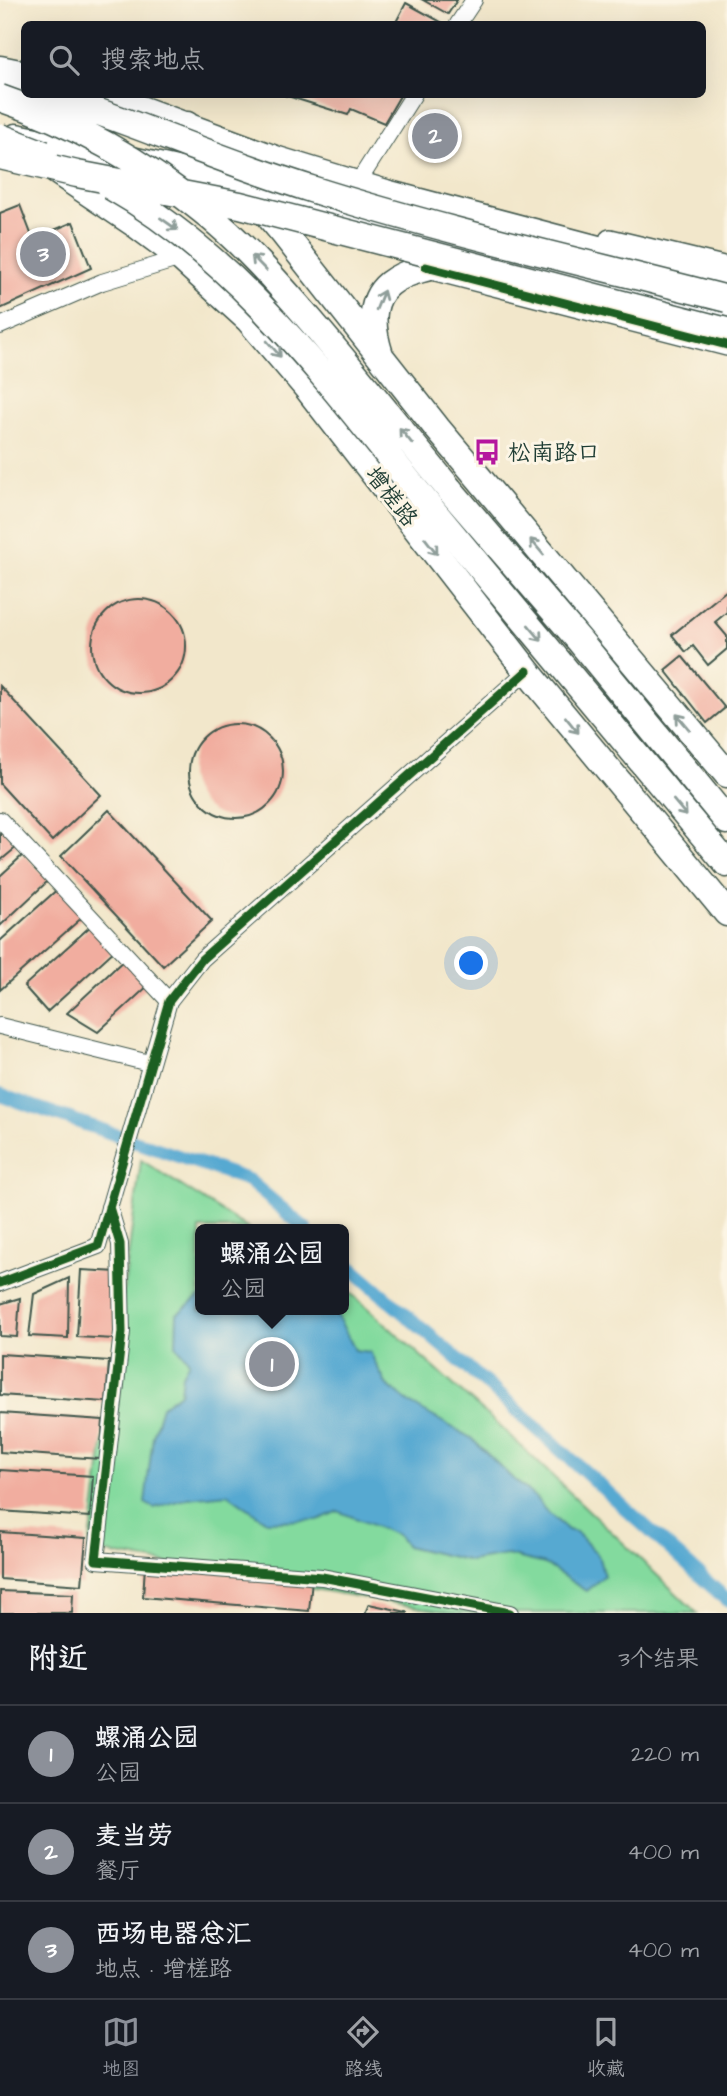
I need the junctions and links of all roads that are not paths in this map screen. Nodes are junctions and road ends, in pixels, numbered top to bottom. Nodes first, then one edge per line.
1 (474, 0) edge
2 (460, 21) edge
3 (0, 69) edge
4 (21, 73) edge
5 (0, 81) edge
6 (21, 87) edge
7 (58, 98) edge
8 (111, 98) edge
9 (411, 98) edge
10 (0, 100) edge
11 (187, 125) junction
12 (5, 138) edge
13 (0, 156) edge
14 (278, 160) junction
15 (357, 184) junction
16 (243, 185) junction
17 (553, 238) junction
18 (495, 255) junction
19 (181, 258) junction
20 (426, 267) junction
21 (727, 268) edge
22 (550, 269) junction
23 (727, 283) edge
24 (228, 299) junction
25 (727, 299) edge
26 (603, 313) junction
27 (727, 315) edge
28 (0, 326) edge
29 (727, 331) edge
30 (727, 345) edge
31 (382, 359) junction
32 (527, 671) junction
33 (727, 774) edge
34 (0, 820) edge
35 (727, 821) edge
36 (727, 864) edge
37 (727, 914) edge
38 (169, 1001) junction
39 (0, 1026) edge
40 (149, 1063) junction
41 (110, 1207) junction
42 (0, 1283) edge
43 (510, 1613) edge

1 - 2 street
3 - 4 main road
5 - 6 main road
7 - 25 main road, bridge
8 - 11 main road
9 - 15 street
10 - 12 street
35 -> 10 main road, bridge
11 - 14 main road
11 - 16 main road
12 - 16 main road
12 - 19 main road, 增槎路
12 -> 36 main road, 增槎路, bridge
13 - 29 main road, bridge
14 - 15 main road
14 - 16 main road
15 - 17 main road
16 - 18 main road
16 - 24 main road
16 - 31 main road
17 - 21 street
17 - 23 main road
18 - 20 main road
18 - 22 main road
19 - 24 main road, 增槎路
19 - 28 street
20 - 26 street
31 -> 20 main road
22 - 26 street
22 - 27 main road
24 -> 32 main road, 增槎路
26 - 30 street
33 -> 31 main road
32 -> 37 main road, 增槎路
32 - 38 street
34 - 38 street
38 - 40 street
39 - 40 street
40 - 41 street
41 - 42 street
41 - 43 street

